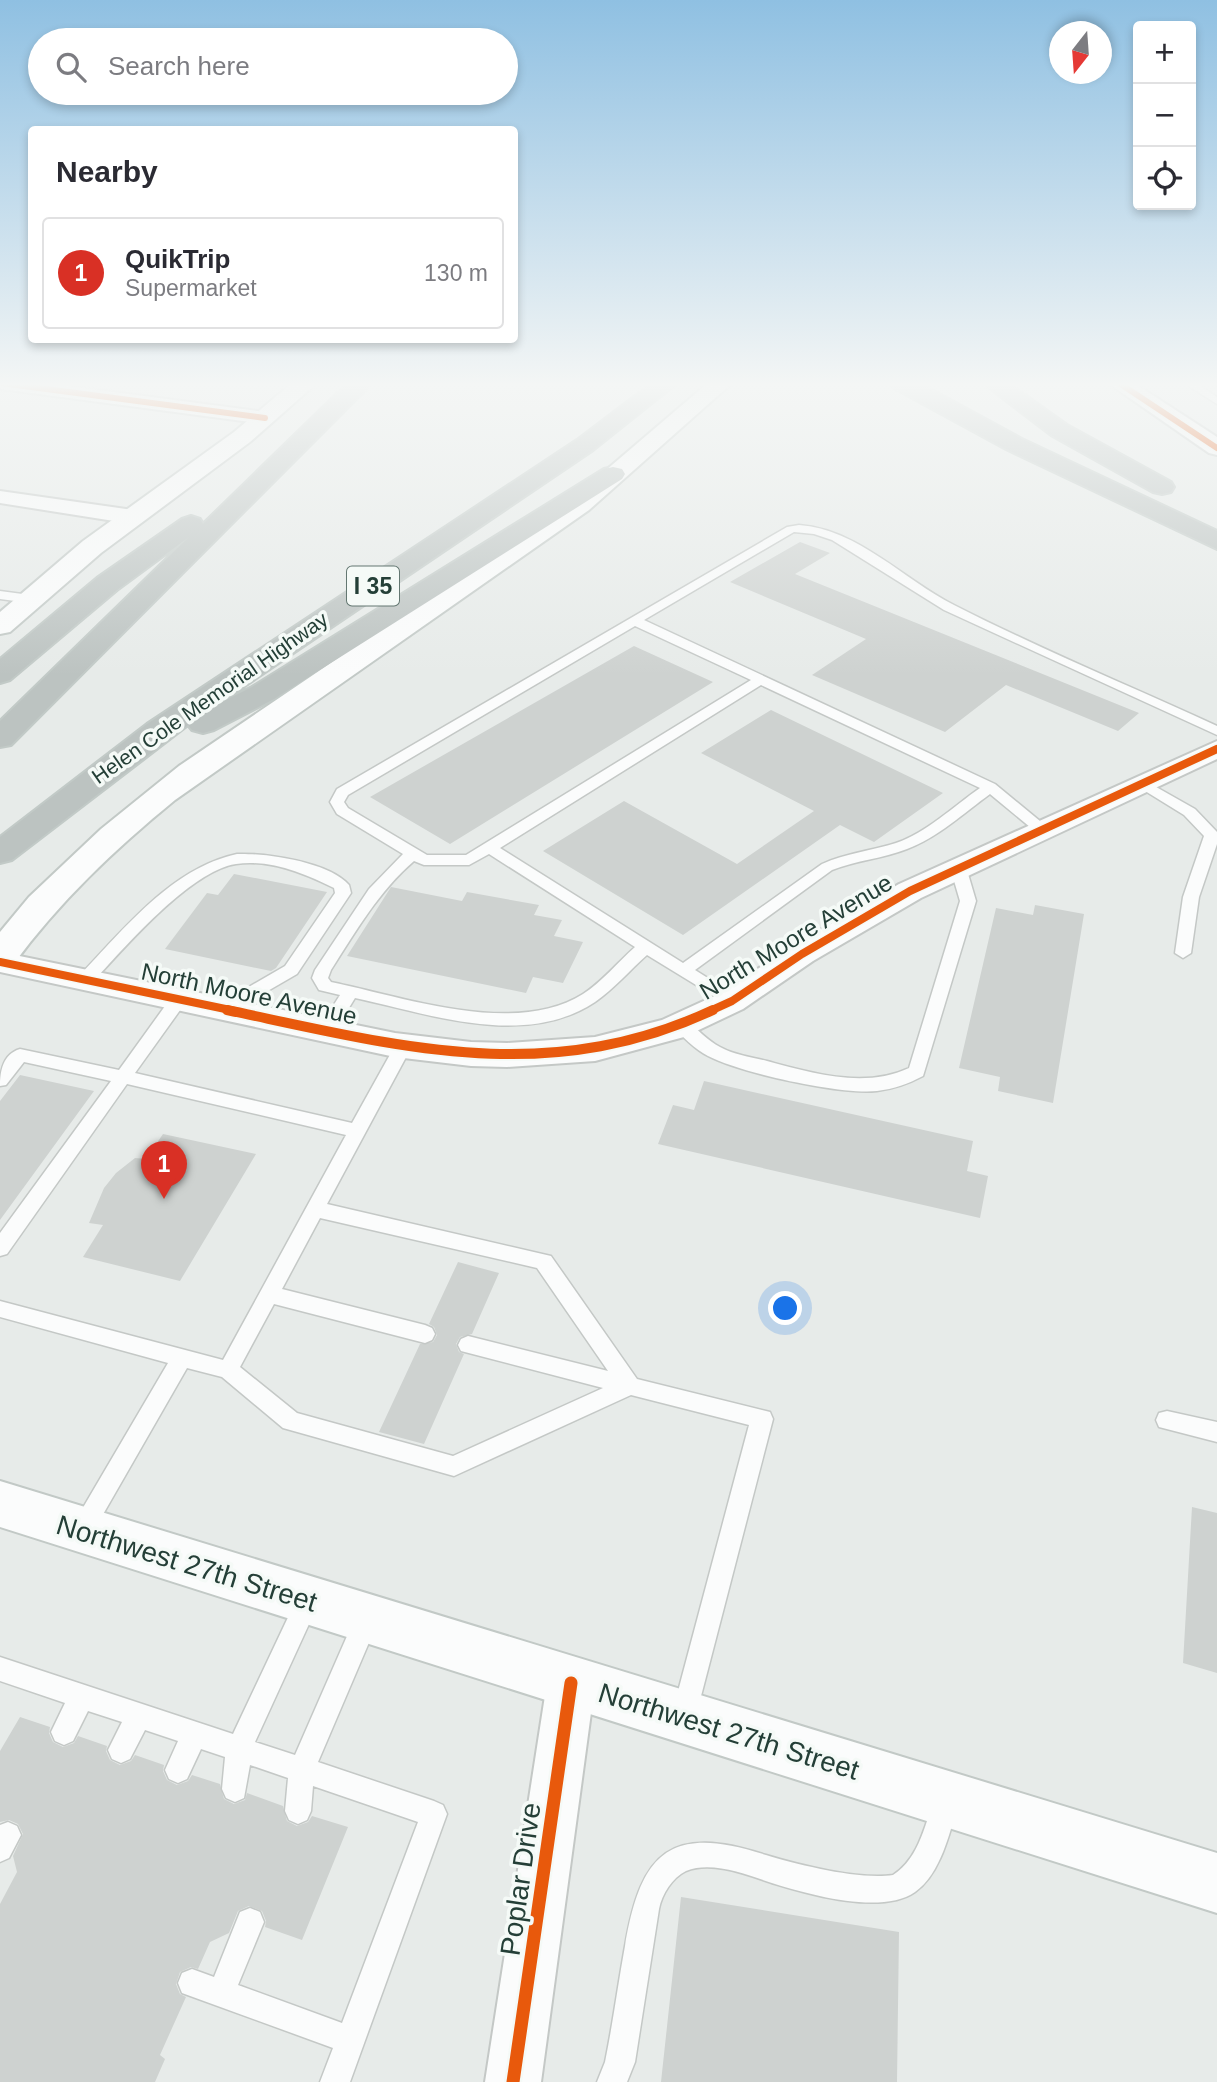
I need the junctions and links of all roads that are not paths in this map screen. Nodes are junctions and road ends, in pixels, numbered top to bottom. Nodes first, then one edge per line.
1 (182, 480) edge
2 (251, 480) edge
3 (262, 480) edge
4 (532, 480) edge
5 (603, 480) edge
6 (606, 480) edge
7 (1090, 480) edge
8 (1152, 480) edge
9 (0, 497) edge
10 (1184, 498) dead end
11 (133, 517) junction
12 (1217, 541) edge
13 (0, 595) edge
14 (30, 599) junction
15 (2, 621) edge
16 (636, 621) junction
17 (0, 674) edge
18 (760, 680) junction
19 (1217, 731) edge
20 (0, 738) edge
21 (1217, 749) edge
22 (1142, 783) junction
23 (990, 787) junction
24 (80, 789) junction
25 (1041, 829) junction
26 (491, 849) junction
27 (0, 853) edge
28 (414, 853) junction
29 (958, 867) junction
30 (646, 947) junction
31 (1183, 953) dead end
32 (0, 959) edge
33 (684, 970) junction
34 (86, 979) junction
35 (350, 993) junction
36 (179, 999) junction
37 (732, 1001) junction
38 (233, 1010) junction
39 (681, 1024) junction
40 (327, 1030) junction
41 (404, 1046) junction
42 (122, 1077) junction
43 (0, 1080) edge
44 (359, 1131) junction
45 (316, 1209) junction
46 (4, 1236) edge
47 (269, 1294) junction
48 (0, 1310) edge
49 (425, 1334) dead end
50 (468, 1345) dead end
51 (182, 1358) junction
52 (228, 1370) junction
53 (630, 1386) junction
54 (1167, 1420) dead end
55 (1217, 1432) edge
56 (0, 1504) edge
57 (82, 1530) junction
58 (308, 1600) junction
59 (367, 1619) junction
60 (0, 1669) edge
61 (572, 1683) junction
62 (82, 1696) junction
63 (139, 1715) junction
64 (685, 1717) junction
65 (64, 1731) dead end
66 (195, 1734) junction
67 (239, 1749) junction
68 (121, 1751) dead end
69 (302, 1769) junction
70 (178, 1770) dead end
71 (235, 1789) dead end
72 (947, 1799) junction
73 (298, 1811) dead end
74 (1217, 1883) edge
75 (250, 1922) dead end
76 (192, 1983) dead end
77 (221, 1993) junction
78 (350, 2040) junction
79 (335, 2082) edge
80 (513, 2082) edge
81 (612, 2082) edge

1 - 11 main road
2 - 17 highway
3 - 20 highway
4 - 24 highway, Helen Cole Memorial Highway / I 35
5 - 24 highway
6 - 32 main road
7 - 12 highway
8 - 10 highway
9 - 11 street
11 - 14 main road
13 - 14 lane
14 - 15 main road
16 - 18 lane
16 - 19 lane
16 - 28 lane
18 - 23 lane
18 - 26 lane
21 - 22 street, North Moore Avenue
22 - 25 street, North Moore Avenue
22 - 31 lane
23 - 25 lane
23 - 33 lane
24 - 27 highway, Helen Cole Memorial Highway / I 35
25 - 29 street, North Moore Avenue
26 - 28 lane
26 - 30 lane
28 - 35 lane
29 - 37 street, North Moore Avenue
29 - 39 lane
30 - 33 lane
30 - 35 lane
32 - 34 street, North Moore Avenue
33 - 37 lane
34 - 36 street, North Moore Avenue
34 - 38 lane
35 - 40 lane
36 - 38 street, North Moore Avenue
36 - 42 lane
37 - 39 street, North Moore Avenue
38 - 40 street, North Moore Avenue
39 - 41 street, North Moore Avenue
40 - 41 street, North Moore Avenue
41 - 44 lane
42 - 43 lane
42 - 44 lane
42 - 46 lane
44 - 45 lane
45 - 47 lane
45 - 53 lane
47 - 49 lane
47 - 52 lane
48 - 51 lane
50 - 53 lane
51 - 52 lane
51 - 57 lane
52 - 53 lane
53 - 64 lane
54 - 55 lane
56 - 57 main road, Northwest 27th Street
57 - 58 main road, Northwest 27th Street
58 - 59 main road, Northwest 27th Street
58 - 67 lane
59 - 61 main road, Northwest 27th Street
59 - 69 lane
60 - 62 lane
61 - 64 main road, Northwest 27th Street
61 - 80 street, Poplar Drive
62 - 63 lane
62 - 65 lane
63 - 66 lane
63 - 68 lane
64 - 72 main road, Northwest 27th Street
66 - 67 lane
66 - 70 lane
67 - 69 lane
67 - 71 lane
69 - 73 lane
69 - 78 lane
72 - 74 main road, Northwest 27th Street
72 - 81 lane
75 - 77 lane
76 - 77 lane
77 - 78 lane
78 - 79 lane

